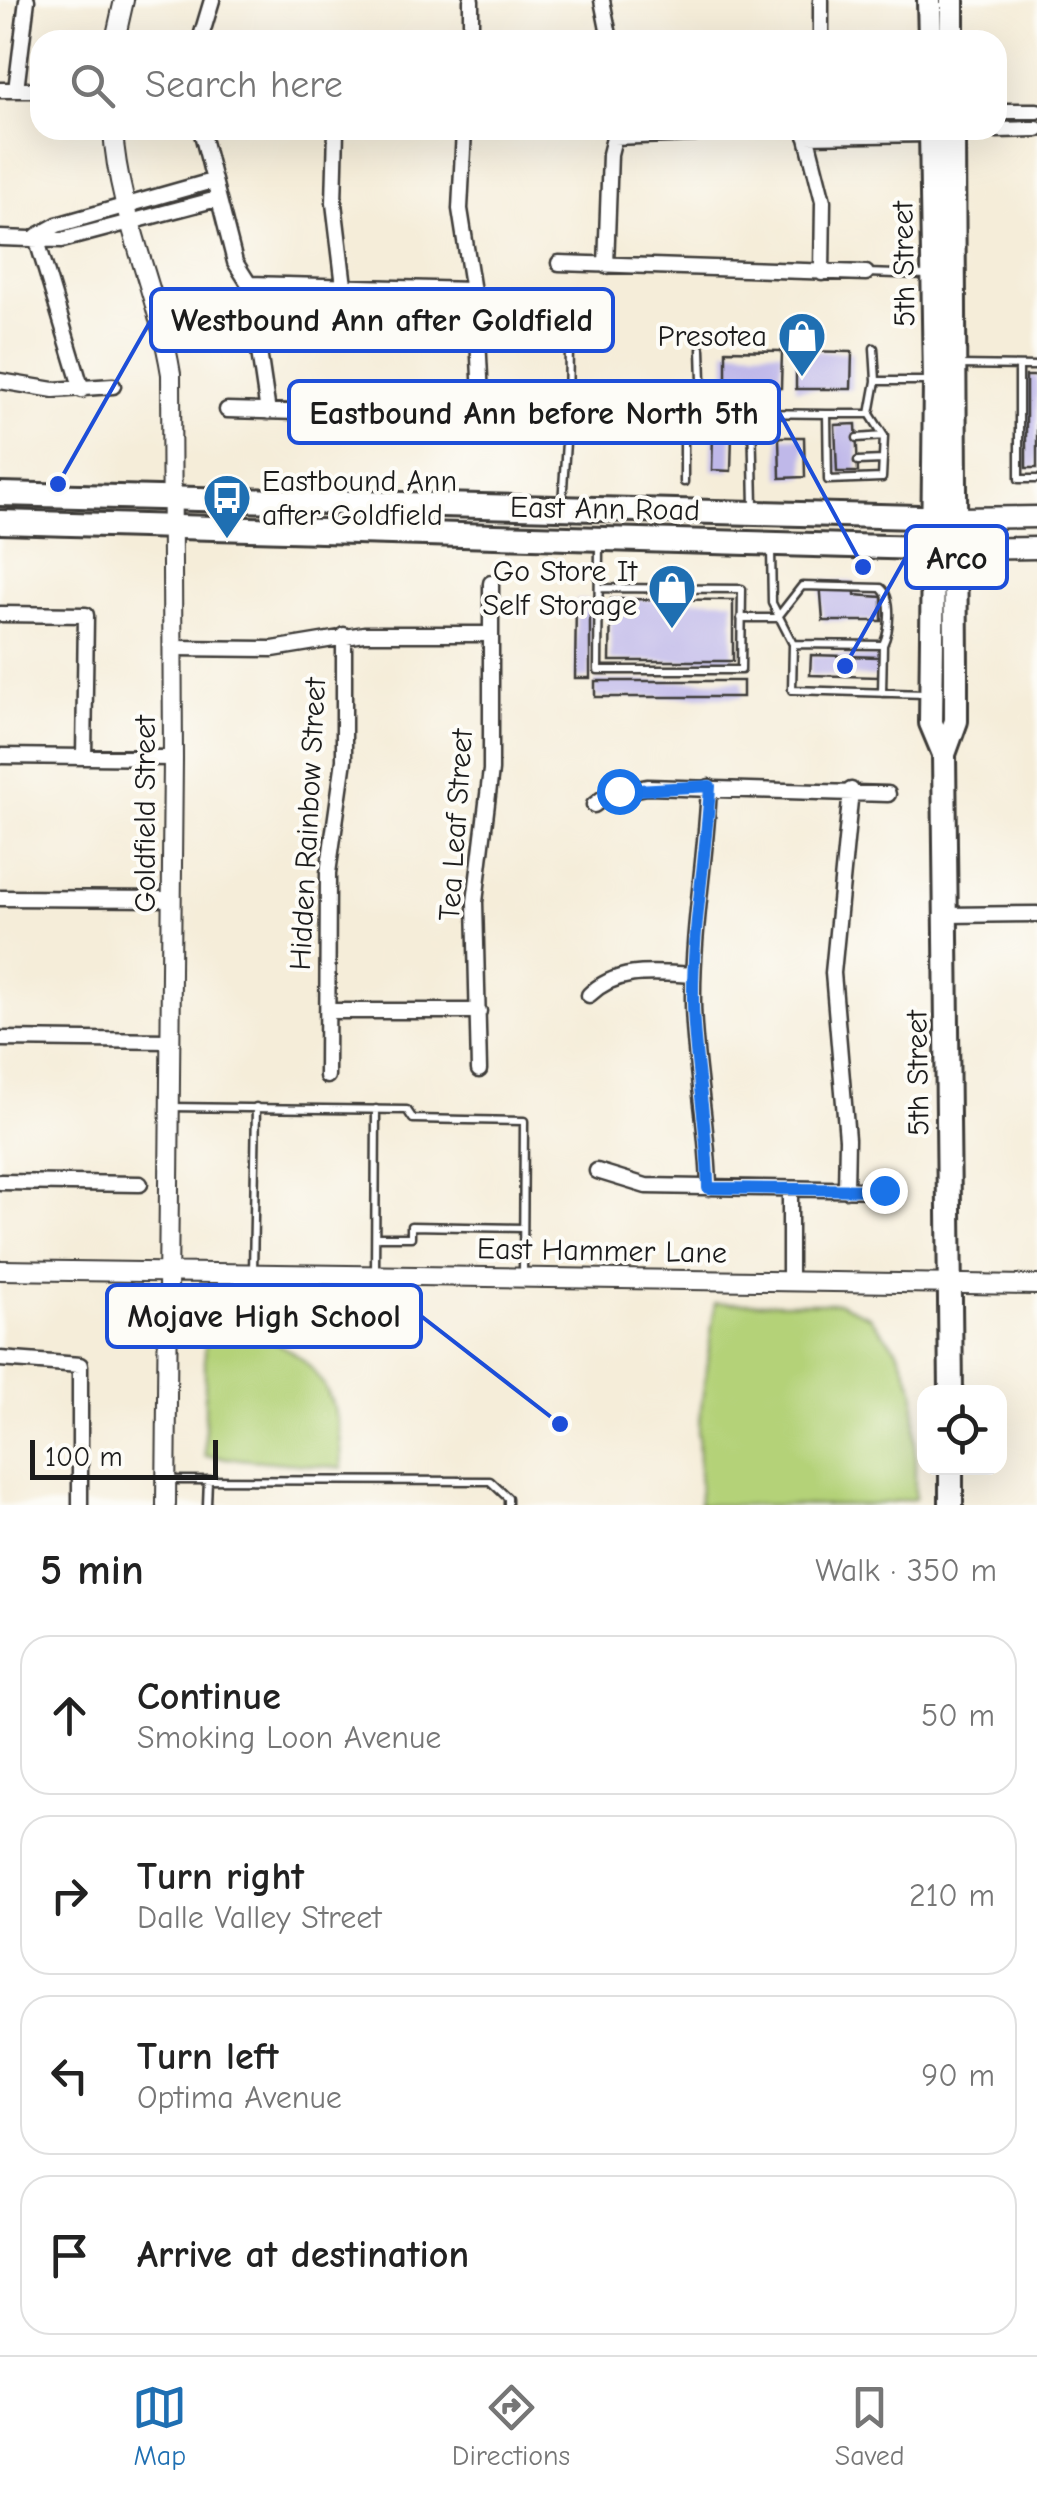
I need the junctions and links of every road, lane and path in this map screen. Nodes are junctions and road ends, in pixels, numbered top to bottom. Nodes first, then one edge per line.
1 (26, 0) edge
2 (124, 0) edge
3 (212, 0) edge
4 (470, 0) edge
5 (602, 0) edge
6 (822, 0) edge
7 (929, 0) edge
8 (952, 0) edge
9 (117, 30) edge
10 (203, 30) edge
11 (471, 30) edge
12 (608, 30) edge
13 (821, 30) edge
14 (930, 30) edge
15 (952, 30) edge
16 (8, 90) edge
17 (1017, 111) junction
18 (1037, 111) edge
19 (1007, 112) edge
20 (1007, 130) edge
21 (1017, 130) junction
22 (1037, 130) edge
23 (116, 140) edge
24 (203, 140) edge
25 (336, 140) edge
26 (463, 140) edge
27 (614, 140) edge
28 (808, 140) edge
29 (942, 140) edge
30 (944, 140) edge
31 (212, 181) junction
32 (177, 190) junction
33 (217, 199) junction
34 (182, 208) junction
35 (129, 213) junction
36 (36, 237) junction
37 (0, 238) edge
38 (559, 263) dead end
39 (606, 266) junction
40 (822, 273) junction
41 (866, 273) joint
42 (934, 275) junction
43 (249, 284) junction
44 (344, 286) junction
45 (471, 290) junction
46 (569, 346) dead end
47 (874, 348) dead end
48 (701, 349) dead end
49 (957, 365) junction
50 (1020, 366) junction
51 (1037, 366) edge
52 (0, 380) edge
53 (876, 380) junction
54 (936, 382) junction
55 (114, 386) dead end
56 (82, 390) junction
57 (226, 410) dead end
58 (568, 411) junction
59 (268, 412) junction
60 (684, 412) junction
61 (703, 412) junction
62 (752, 413) junction
63 (827, 414) junction
64 (870, 414) junction
65 (482, 417) junction
66 (520, 418) dead end
67 (884, 436) junction
68 (856, 438) dead end
69 (883, 460) junction
70 (858, 461) dead end
71 (1037, 478) edge
72 (684, 482) dead end
73 (0, 494) edge
74 (172, 497) junction
75 (562, 508) junction
76 (754, 513) junction
77 (1037, 517) edge
78 (958, 518) junction
79 (933, 519) junction
80 (0, 522) edge
81 (172, 528) junction
82 (477, 536) junction
83 (599, 539) junction
84 (771, 544) junction
85 (1037, 548) edge
86 (932, 549) junction
87 (958, 549) junction
88 (492, 583) dead end
89 (599, 588) junction
90 (0, 614) edge
91 (742, 618) junction
92 (777, 618) junction
93 (491, 634) junction
94 (344, 635) junction
95 (793, 644) junction
96 (883, 646) junction
97 (172, 648) junction
98 (882, 693) junction
99 (932, 694) junction
100 (944, 754) junction
101 (0, 756) edge
102 (84, 757) junction
103 (173, 758) junction
104 (710, 786) junction
105 (850, 790) junction
106 (888, 794) dead end
107 (594, 805) dead end
108 (0, 898) edge
109 (172, 899) junction
110 (1037, 914) edge
111 (946, 915) junction
112 (693, 975) junction
113 (589, 995) dead end
114 (327, 1011) junction
115 (479, 1011) junction
116 (0, 1039) edge
117 (170, 1042) junction
118 (479, 1070) dead end
119 (327, 1076) dead end
120 (169, 1107) junction
121 (256, 1107) junction
122 (376, 1109) junction
123 (597, 1171) dead end
124 (0, 1182) edge
125 (140, 1184) dead end
126 (708, 1188) junction
127 (790, 1190) junction
128 (846, 1190) junction
129 (884, 1190) dead end
130 (523, 1228) junction
131 (376, 1237) junction
132 (0, 1270) edge
133 (166, 1272) junction
134 (252, 1273) junction
135 (375, 1275) junction
136 (523, 1277) junction
137 (790, 1281) junction
138 (951, 1283) junction
139 (1037, 1284) edge
140 (0, 1359) edge
141 (951, 1385) edge
142 (951, 1475) edge
143 (166, 1480) junction
144 (208, 1480) junction
145 (80, 1505) edge
146 (166, 1505) edge
147 (207, 1505) edge
148 (508, 1505) edge
149 (951, 1505) edge

1 - 16 street
2 - 9 street
3 - 10 street
4 - 11 street
5 - 12 street
6 - 13 street
7 - 14 main road
8 - 15 main road
17 - 18 street
17 - 19 street
17 - 21 lane
20 - 21 street
21 - 22 street
23 - 35 street, Goldfield Street
24 - 31 street
25 - 44 street
26 - 45 street
27 - 39 street
28 - 40 street
29 - 42 main road, 5th Street
30 - 49 main road, 5th Street
31 - 32 street
31 - 33 street
32 - 34 lane
32 - 35 street
33 - 34 street
33 - 43 street
34 - 35 street
35 - 36 street
35 - 74 street, Goldfield Street
36 - 37 street
36 - 56 street
38 - 39 street
39 - 40 street
40 - 41 street
41 - 42 lane
42 - 54 main road, 5th Street
43 - 44 street
43 - 59 street
44 - 45 street
45 - 65 street
46 - 58 lane
47 - 53 lane
48 - 61 lane
49 - 50 lane
49 - 78 main road, 5th Street
50 - 51 lane
50 - 71 lane
52 - 56 street
53 - 54 lane
53 - 64 lane
54 - 79 main road, 5th Street
55 - 56 street
57 - 59 street
58 - 60 lane
58 - 75 lane
59 - 65 street
60 - 61 lane
60 - 72 lane
61 - 62 lane
62 - 63 lane
62 - 76 lane
63 - 64 lane
63 - 69 lane
64 - 67 lane
65 - 66 street
67 - 68 lane
67 - 69 lane
69 - 70 lane
73 - 74 main road, East Ann Road
74 - 75 main road, East Ann Road
74 - 81 street, Goldfield Street
75 - 76 main road, East Ann Road
75 - 82 main road
76 - 79 main road, East Ann Road
77 - 78 main road, East Ann Road
78 - 79 main road, East Ann Road
78 - 87 main road, 5th Street
79 - 86 main road, 5th Street
80 - 81 main road, East Ann Road
81 - 82 main road, East Ann Road
81 - 97 street, Goldfield Street
82 - 83 main road, East Ann Road
83 - 84 main road, East Ann Road
83 - 89 lane
84 - 86 main road, East Ann Road
84 - 92 lane
85 - 87 main road, East Ann Road
86 - 87 main road, East Ann Road
86 - 99 main road, 5th Street
87 - 100 main road, 5th Street
88 - 93 street, Tea Leaf Street
89 - 91 lane
89 - 91 lane
90 - 102 street
91 - 92 lane
92 - 95 lane
92 - 96 lane
93 - 94 street
93 - 115 street, Tea Leaf Street
94 - 97 street
94 - 114 street, Hidden Rainbow Street
95 - 96 lane
95 - 98 lane
96 - 98 lane
97 - 103 street, Goldfield Street
98 - 99 lane
99 - 100 main road, 5th Street
100 - 111 main road, 5th Street
101 - 102 street
102 - 103 street
103 - 109 street, Goldfield Street
104 - 105 street
104 - 107 street
104 - 112 street
105 - 106 street
105 - 128 street
108 - 109 street
109 - 117 street, Goldfield Street
110 - 111 street
111 - 138 main road, 5th Street
112 - 113 street
112 - 126 street
114 - 115 street
114 - 119 street, Hidden Rainbow Street
115 - 118 street, Tea Leaf Street
116 - 117 street
117 - 120 street, Goldfield Street
120 - 121 lane
120 - 133 street, Goldfield Street
121 - 122 lane
121 - 134 lane
122 - 130 lane
122 - 131 lane
123 - 126 street
124 - 125 street
126 - 127 street
127 - 128 street
127 - 137 street
128 - 129 street
130 - 131 lane
130 - 136 lane
131 - 135 lane
132 - 133 street, East Hammer Lane
133 - 134 street, East Hammer Lane
133 - 143 street, Goldfield Street
134 - 135 street, East Hammer Lane
135 - 136 street, East Hammer Lane
136 - 137 street, East Hammer Lane
137 - 138 street, East Hammer Lane
138 - 139 street, East Hammer Lane
138 - 141 main road, 5th Street
140 - 145 street
142 - 149 main road
143 - 144 lane
143 - 146 street, Goldfield Street
144 - 147 lane
144 - 148 lane

